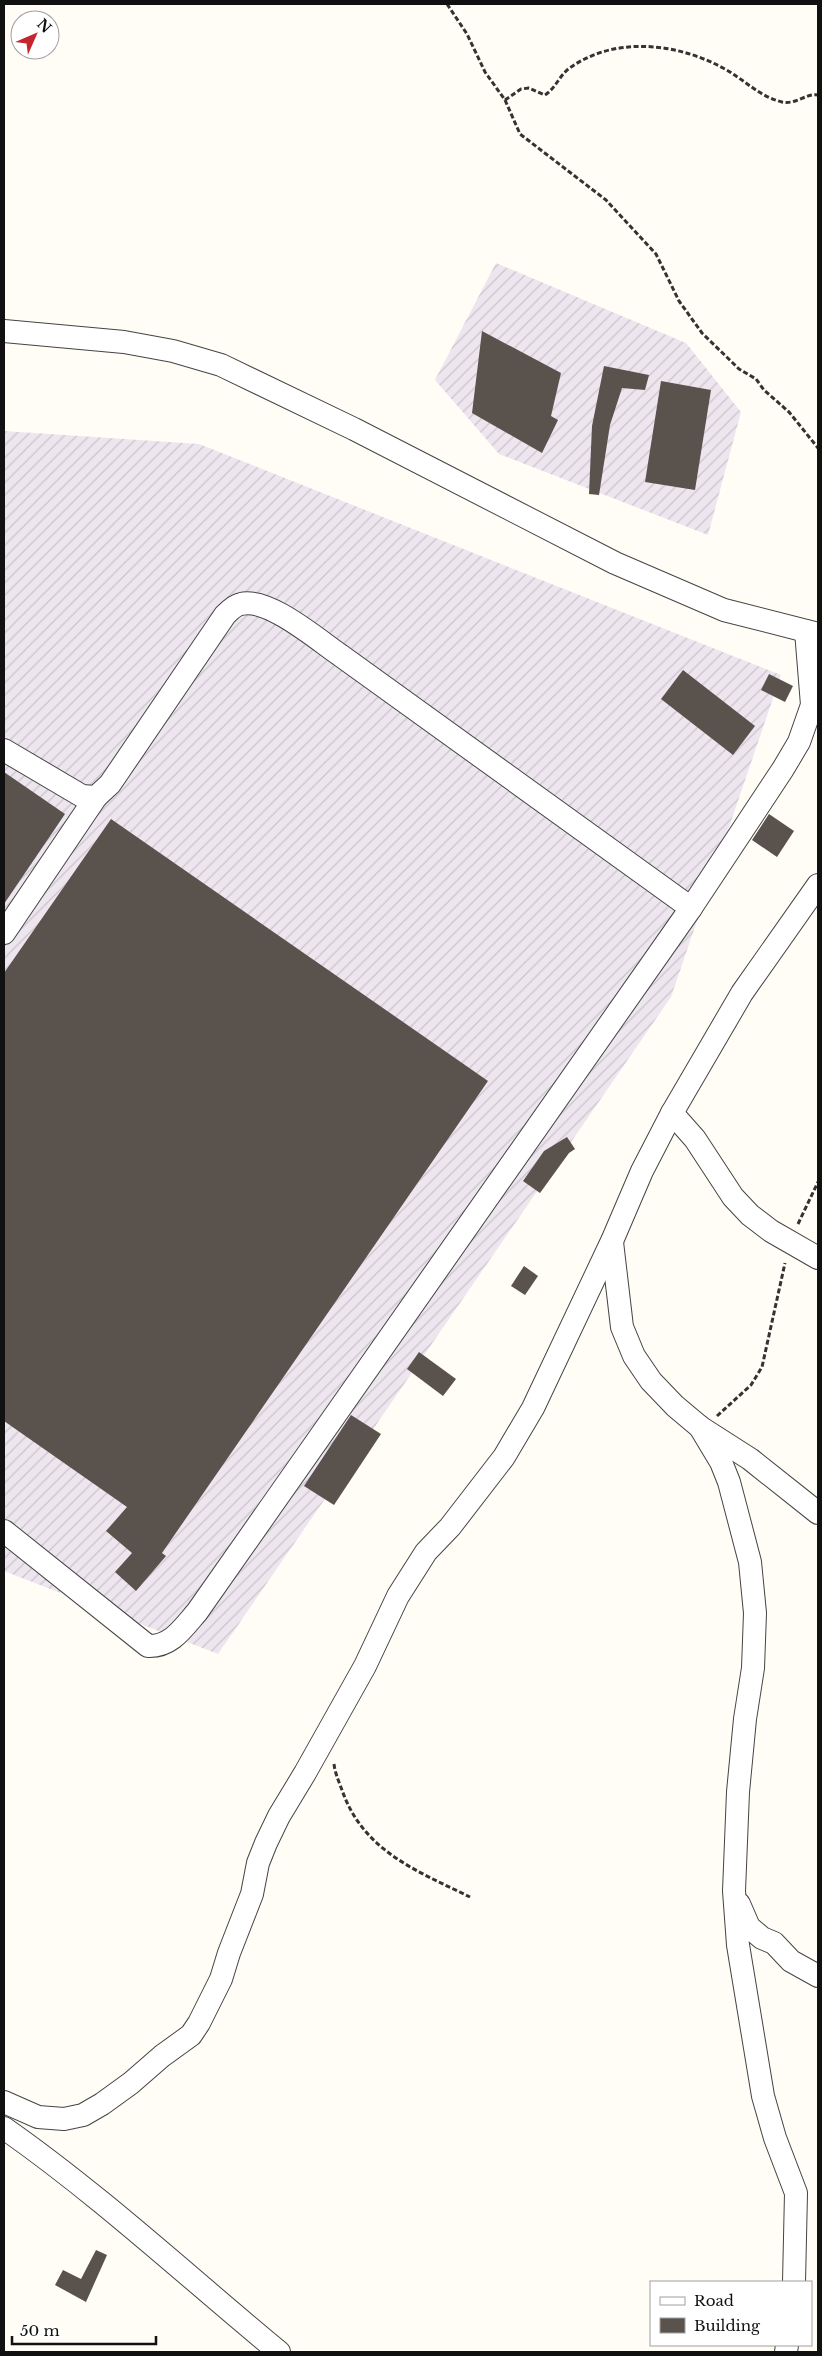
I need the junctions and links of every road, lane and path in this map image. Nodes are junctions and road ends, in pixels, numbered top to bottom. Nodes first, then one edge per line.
1 (447, 4) edge
2 (818, 95) edge
3 (505, 100) junction
4 (4, 331) edge
5 (818, 448) edge
6 (812, 632) edge
7 (4, 750) edge
8 (96, 797) junction
9 (818, 884) edge
10 (691, 908) junction
11 (4, 933) edge
12 (672, 1113) junction
13 (818, 1182) edge
14 (612, 1241) junction
15 (790, 1242) junction
16 (818, 1258) edge
17 (700, 1427) junction
18 (818, 1513) edge
19 (4, 1531) edge
20 (334, 1761) dead end
21 (734, 1891) junction
22 (470, 1897) dead end
23 (818, 1976) edge
24 (4, 2102) edge
25 (4, 2128) edge
26 (794, 2281) edge
27 (279, 2352) edge

1 - 3 path
2 - 3 path
3 - 5 path
4 - 6 street
6 - 10 street
7 - 8 street
8 - 10 street
8 - 11 street
9 - 12 street
10 - 19 street
12 - 14 street
12 - 15 street
13 - 15 path
14 - 17 street
14 - 24 street
15 - 16 street
15 - 17 path
17 - 18 street
17 - 21 street
20 - 22 path
21 - 23 street
21 - 26 street
25 - 27 street

